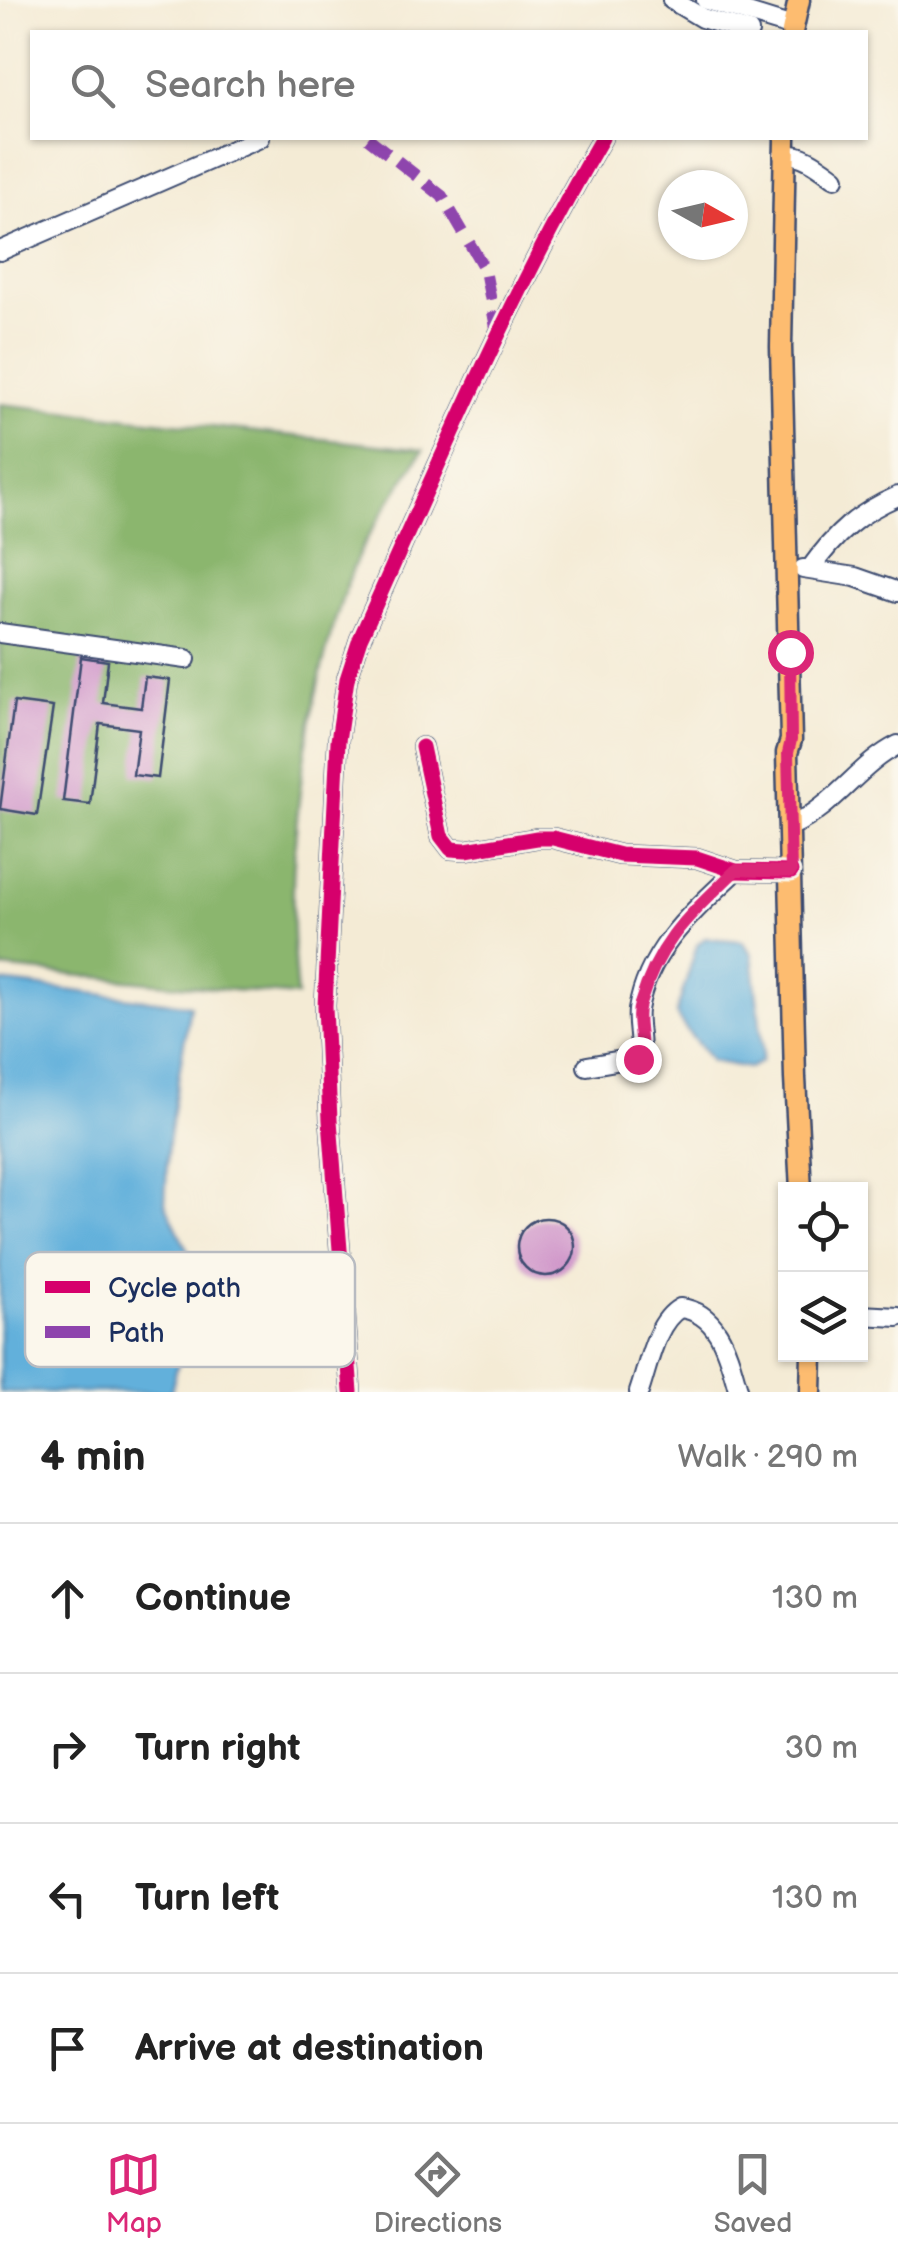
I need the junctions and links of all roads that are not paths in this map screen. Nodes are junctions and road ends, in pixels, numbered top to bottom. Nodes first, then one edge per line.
1 (672, 0) edge
2 (706, 0) edge
3 (798, 0) edge
4 (810, 0) edge
5 (743, 30) edge
6 (793, 30) edge
7 (796, 30) edge
8 (796, 30) edge
9 (255, 140) edge
10 (601, 140) edge
11 (780, 143) edge
12 (834, 178) dead end
13 (0, 251) edge
14 (898, 496) edge
15 (788, 568) junction
16 (810, 569) junction
17 (898, 592) edge
18 (0, 633) edge
19 (186, 659) dead end
20 (898, 746) edge
21 (422, 747) dead end
22 (788, 753) junction
23 (791, 826) junction
24 (736, 870) junction
25 (791, 872) junction
26 (588, 1066) dead end
27 (802, 1182) edge
28 (340, 1252) edge
29 (868, 1315) edge
30 (898, 1317) edge
31 (812, 1362) edge
32 (349, 1367) edge
33 (351, 1392) edge
34 (638, 1392) edge
35 (740, 1392) edge
36 (810, 1392) edge

1 - 5 street
2 - 6 street
3 - 7 main road
4 - 8 main road
9 - 13 street
10 - 28 street
11 - 12 street
11 - 15 main road
11 - 22 main road
14 - 16 street
15 - 16 street
15 - 22 main road
16 - 17 street
18 - 19 street
20 - 23 street
21 - 24 street
22 - 23 main road
23 - 25 main road
24 - 25 street
24 - 26 street
25 - 27 main road
29 - 30 street
31 - 36 main road
32 - 33 street
34 - 35 street

